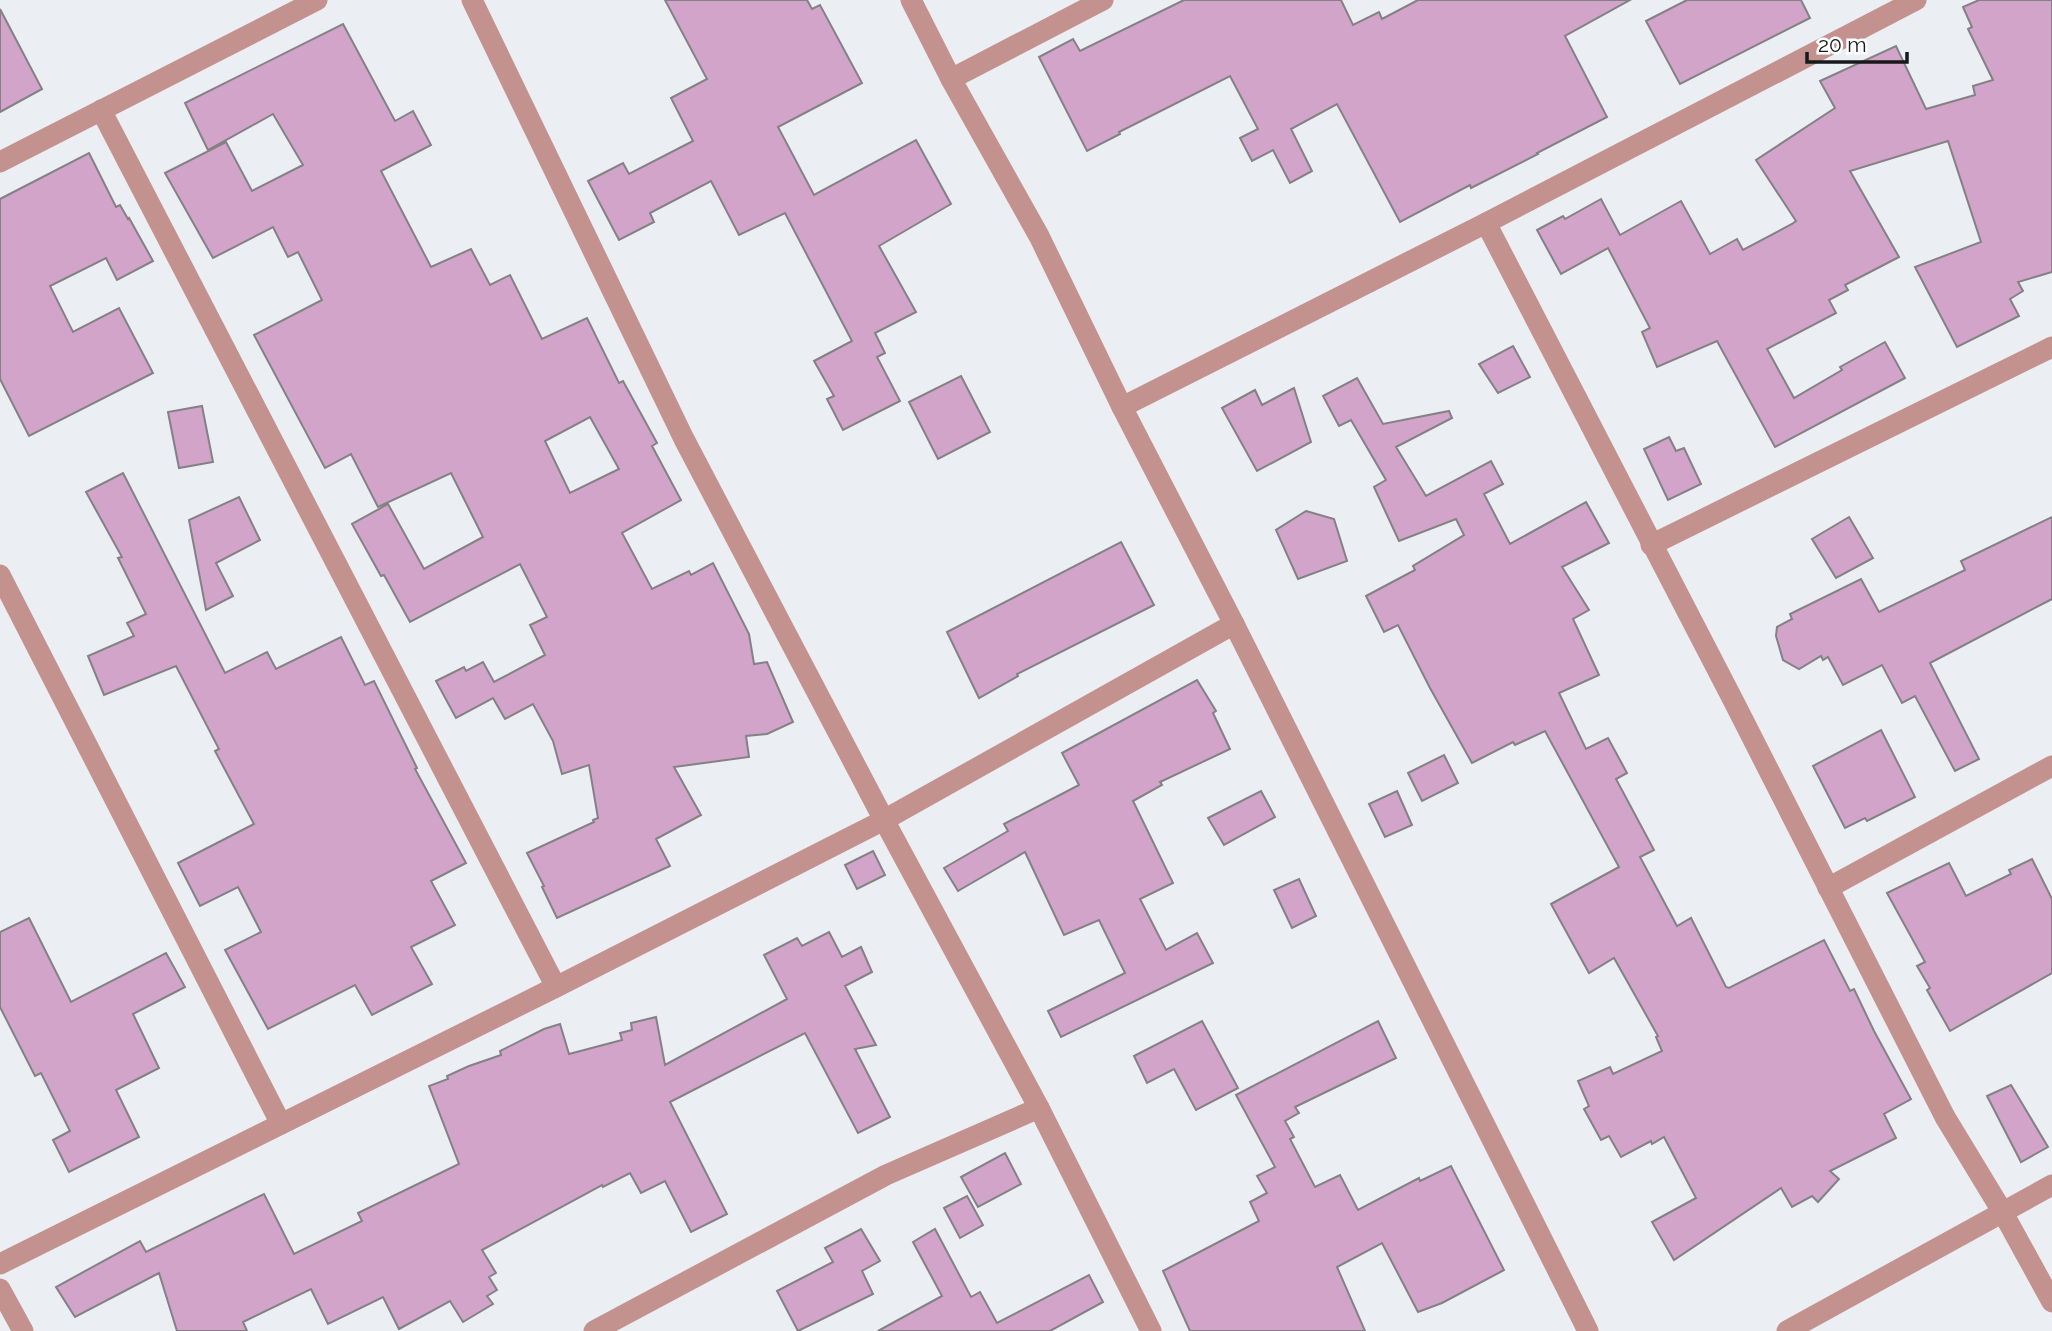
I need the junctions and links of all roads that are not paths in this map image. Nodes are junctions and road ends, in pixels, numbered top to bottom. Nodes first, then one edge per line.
1 (317, 0) edge
2 (472, 0) edge
3 (911, 0) edge
4 (1103, 0) edge
5 (1916, 0) edge
6 (951, 79) junction
7 (101, 110) junction
8 (0, 162) edge
9 (1486, 223) junction
10 (2052, 347) edge
11 (1122, 407) junction
12 (1651, 545) junction
13 (0, 575) edge
14 (1234, 624) junction
15 (2052, 766) edge
16 (884, 820) junction
17 (1828, 888) junction
18 (556, 987) junction
19 (1039, 1108) junction
20 (281, 1125) junction
21 (2052, 1185) edge
22 (2002, 1211) junction
23 (0, 1264) edge
24 (0, 1289) edge
25 (2052, 1302) edge
26 (23, 1331) edge
27 (594, 1331) edge
28 (1151, 1331) edge
29 (1588, 1331) edge
30 (1787, 1331) edge

1 - 7 street
2 - 16 street
3 - 6 street
4 - 6 street
5 - 9 street
6 - 11 street
7 - 8 street
7 - 18 street
9 - 11 street
9 - 12 street
10 - 12 street
11 - 14 street
12 - 17 street
13 - 20 street
14 - 16 street
14 - 29 street
15 - 17 street
16 - 18 street
16 - 19 street
17 - 22 street
18 - 20 street
19 - 27 street
19 - 28 street
20 - 23 street
21 - 22 street
22 - 25 street
22 - 30 street
24 - 26 street

